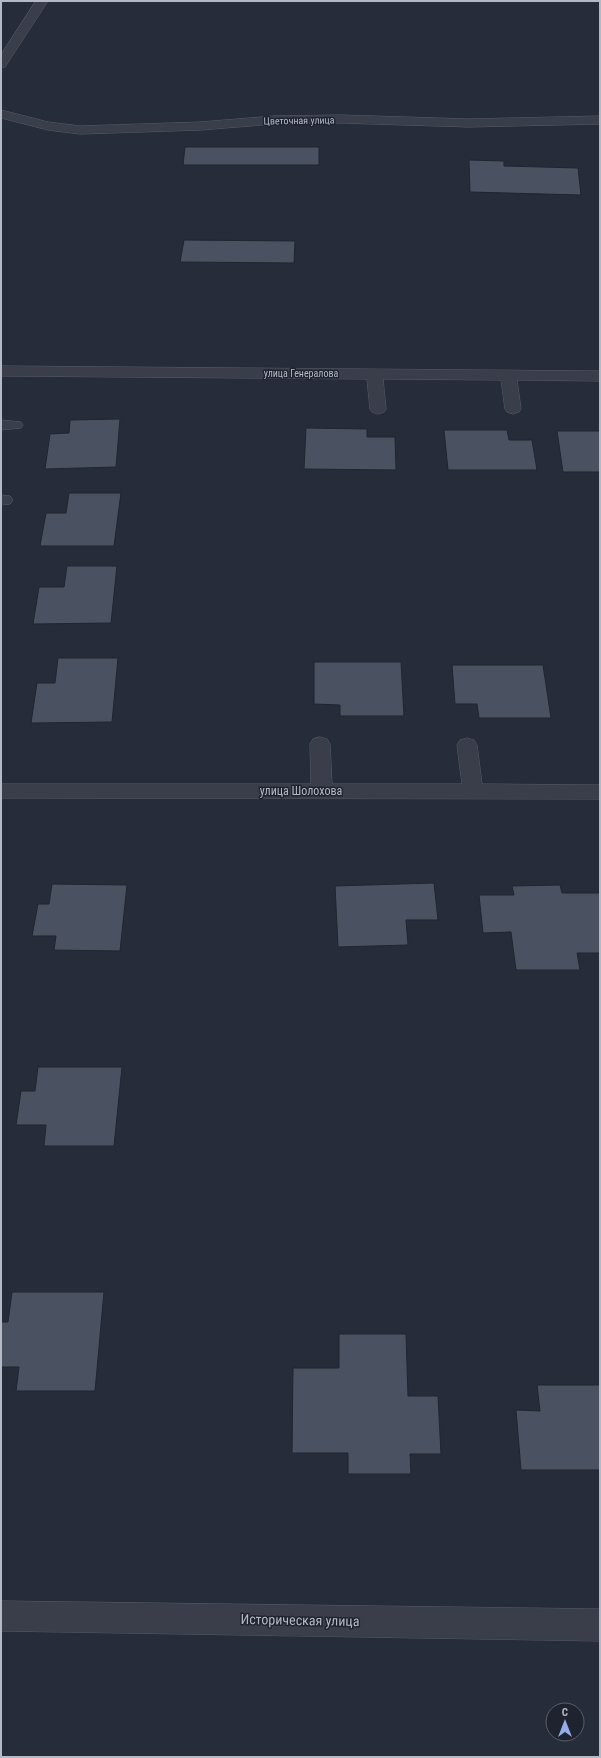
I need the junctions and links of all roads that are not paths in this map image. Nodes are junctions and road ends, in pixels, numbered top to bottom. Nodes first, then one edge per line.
1 (42, 1) edge
2 (1, 64) edge
3 (1, 114) edge
4 (600, 120) edge
5 (1, 371) edge
6 (375, 374) junction
7 (508, 375) junction
8 (600, 376) edge
9 (378, 409) dead end
10 (513, 409) dead end
11 (320, 744) dead end
12 (467, 745) dead end
13 (1, 791) edge
14 (322, 791) junction
15 (473, 792) junction
16 (600, 792) edge
17 (1, 1616) edge
18 (600, 1625) edge

1 - 2 street
3 - 4 street, Цветочная улица
5 - 6 street, улица Генералова
6 - 7 street, улица Генералова
6 - 9 street
7 - 8 street, улица Генералова
7 - 10 street
11 - 14 street
12 - 15 street
13 - 14 street, улица Шолохова
14 - 15 street, улица Шолохова
15 - 16 street, улица Шолохова
17 - 18 street, Историческая улица

